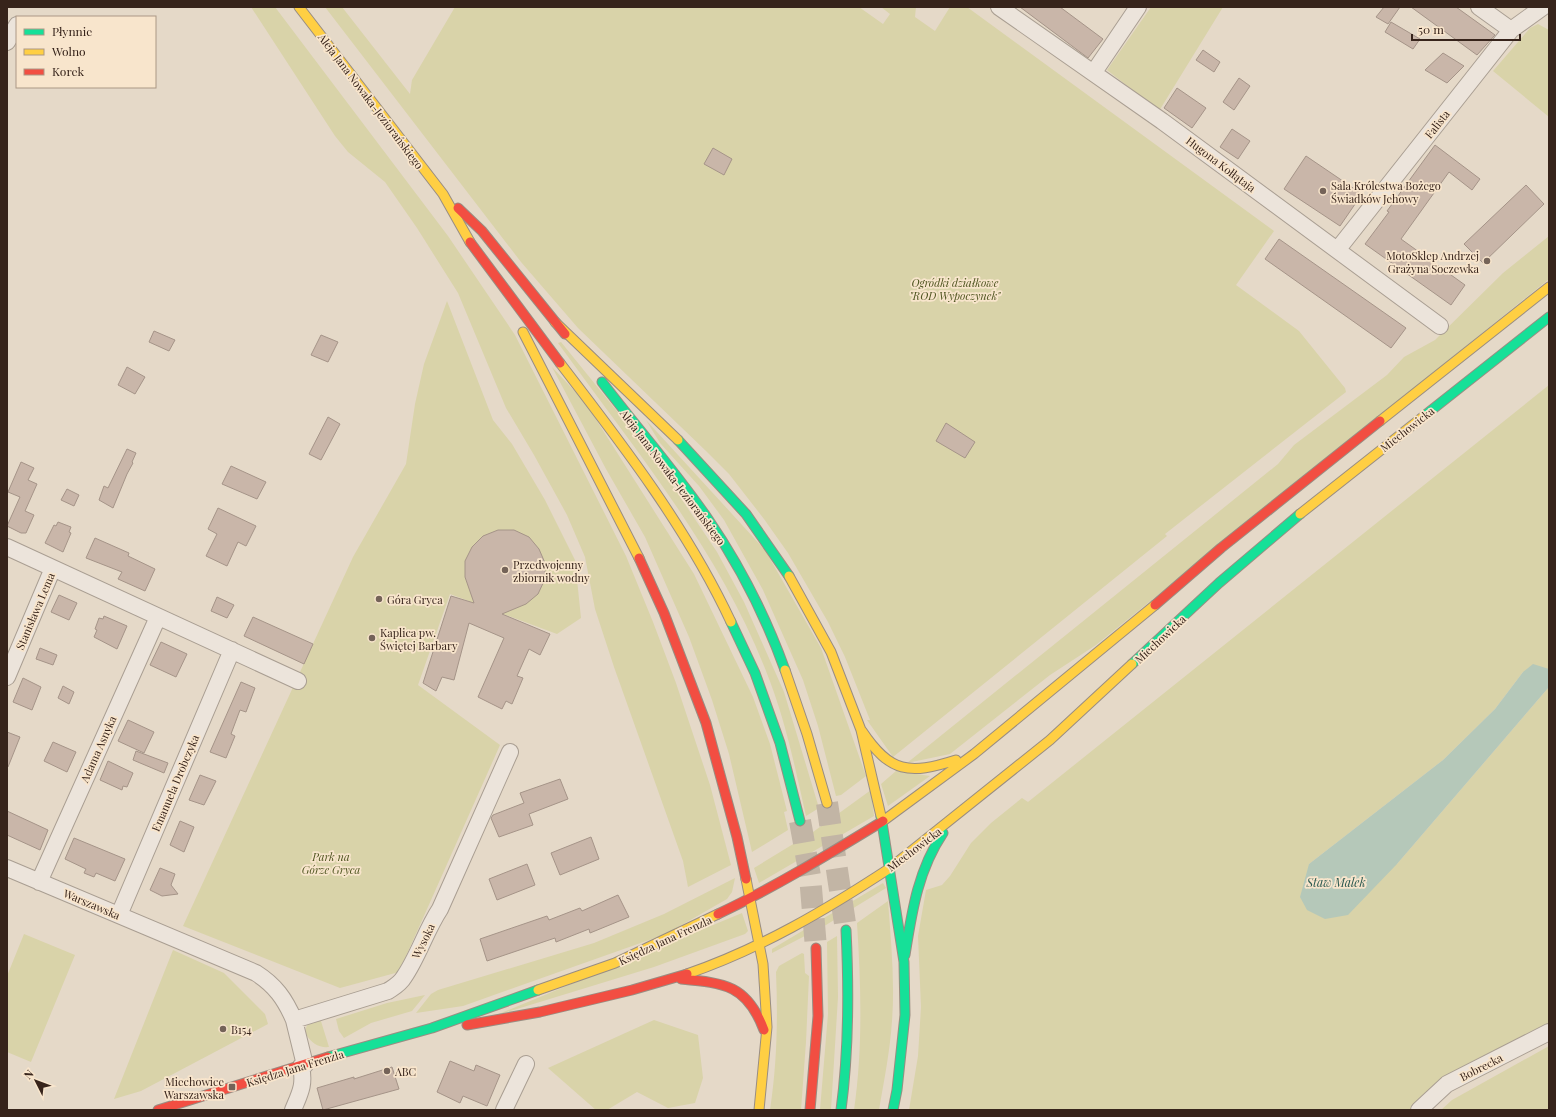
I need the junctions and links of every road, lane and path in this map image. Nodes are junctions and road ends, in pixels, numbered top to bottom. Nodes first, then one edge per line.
1 (299, 7) edge
2 (999, 7) edge
3 (1138, 7) edge
4 (1479, 7) edge
5 (1544, 11) edge
6 (16, 27) edge
7 (1511, 30) junction
8 (7, 42) edge
9 (1094, 72) junction
10 (443, 194) junction
11 (1338, 249) junction
12 (492, 274) junction
13 (1549, 288) edge
14 (1549, 317) edge
15 (555, 322) junction
16 (1440, 326) dead end
17 (7, 547) edge
18 (53, 568) junction
19 (158, 617) junction
20 (232, 650) junction
21 (7, 677) edge
22 (298, 681) dead end
23 (861, 730) junction
24 (510, 752) dead end
25 (974, 754) junction
26 (980, 796) junction
27 (827, 803) tunnel mouth
28 (800, 821) tunnel mouth
29 (883, 821) junction
30 (7, 868) edge
31 (890, 868) junction
32 (39, 882) junction
33 (750, 899) junction
34 (119, 915) junction
35 (846, 930) tunnel mouth
36 (760, 944) junction
37 (816, 948) tunnel mouth
38 (904, 962) junction
39 (674, 979) junction
40 (294, 1020) junction
41 (432, 1028) junction
42 (1549, 1032) edge
43 (767, 1038) junction
44 (526, 1064) dead end
45 (303, 1065) junction
46 (759, 1107) edge
47 (158, 1110) edge
48 (293, 1110) edge
49 (504, 1110) edge
50 (810, 1110) edge
51 (841, 1110) edge
52 (893, 1110) edge
53 (1419, 1110) edge

1 - 10 main road, Aleja Jana Nowaka-Jeziorańskiego
2 - 9 street, Hugona Kołłątaja
3 - 9 street
4 - 7 street
5 - 7 street, Falista
6 - 8 street
7 - 11 street, Falista
9 - 11 street, Hugona Kołłątaja
10 - 12 main road, Aleja Jana Nowaka-Jeziorańskiego
10 - 15 main road, Aleja Jana Nowaka-Jeziorańskiego
11 - 16 street, Hugona Kołłątaja
12 - 28 main road, Aleja Jana Nowaka-Jeziorańskiego
12 - 33 main road
13 - 25 main road, Miechowicka
14 - 26 main road, Miechowicka
15 - 23 main road
15 - 27 main road, Aleja Jana Nowaka-Jeziorańskiego
17 - 18 street
18 - 19 street
18 - 21 street, Stanisława Lema
19 - 20 street
19 - 32 street, Adama Asnyka
20 - 22 street
20 - 34 street, Emanuela Drobczyka
23 - 25 main road
23 - 29 main road
24 - 40 street, Wysoka
25 - 29 main road, Miechowicka
26 - 31 main road, Miechowicka
26 - 38 main road
29 - 31 main road
29 - 33 main road, Księdza Jana Frenzla
30 - 32 street, Warszawska
31 - 36 main road, Miechowicka
31 - 38 main road
32 - 34 street, Warszawska
33 - 36 main road
33 - 41 main road, Księdza Jana Frenzla
34 - 40 street, Warszawska
35 - 51 main road
36 - 39 main road, Księdza Jana Frenzla
36 - 43 main road
37 - 50 main road
38 - 52 main road
39 - 41 main road, Księdza Jana Frenzla
39 - 43 main road
40 - 45 street
41 - 45 main road, Księdza Jana Frenzla
42 - 53 street, Bobrecka
43 - 46 main road
44 - 49 street
45 - 47 main road, Księdza Jana Frenzla
45 - 48 street

